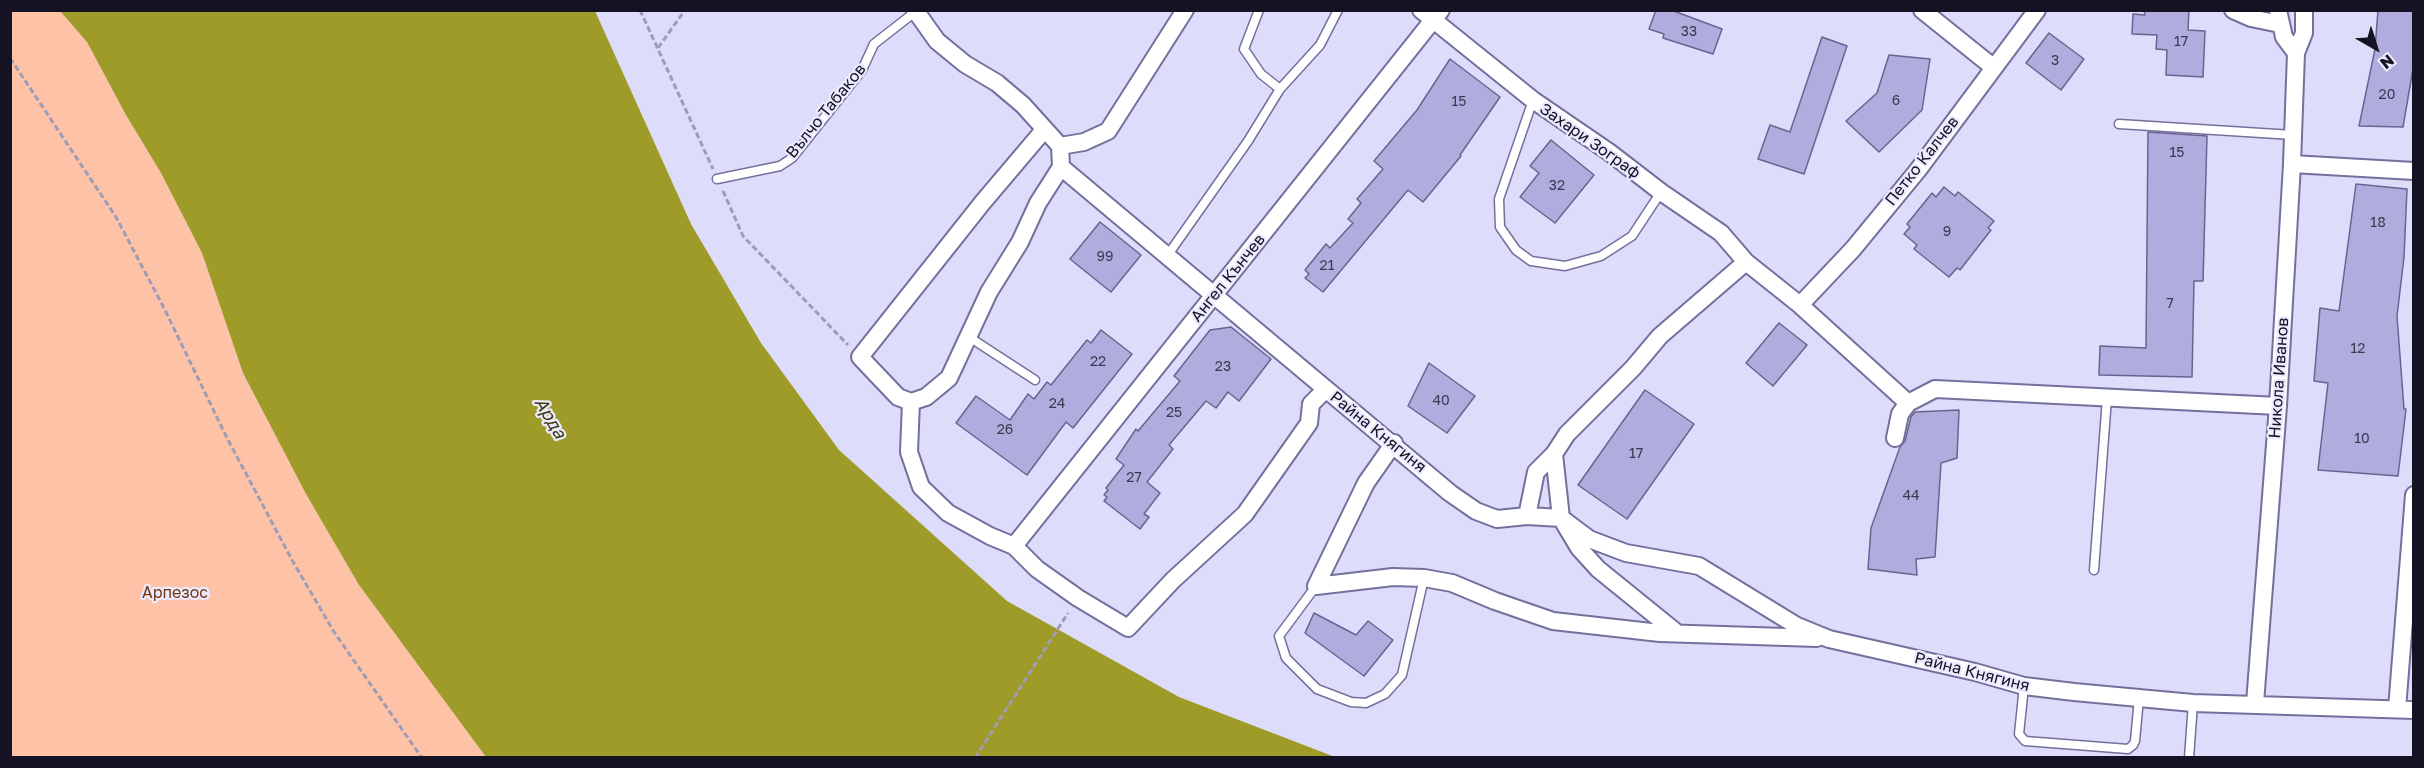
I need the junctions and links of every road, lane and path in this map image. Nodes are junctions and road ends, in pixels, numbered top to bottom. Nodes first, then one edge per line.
1 (640, 10) edge
2 (685, 10) edge
3 (1185, 10) edge
4 (1259, 10) edge
5 (1338, 10) edge
6 (1922, 10) edge
7 (2037, 10) edge
8 (2233, 10) edge
9 (2304, 10) edge
10 (915, 11) edge
11 (1432, 13) edge
12 (2279, 17) edge
13 (658, 49) junction
14 (2296, 52) junction
15 (10, 58) edge
16 (1994, 67) junction
17 (1280, 89) junction
18 (1533, 100) junction
19 (2119, 124) dead end
20 (1044, 130) junction
21 (2293, 135) junction
22 (1060, 146) junction
23 (2292, 164) junction
24 (1061, 167) junction
25 (2414, 171) edge
26 (717, 179) junction
27 (1661, 192) junction
28 (1167, 256) junction
29 (1746, 262) junction
30 (1215, 295) junction
31 (1800, 305) junction
32 (969, 337) junction
33 (860, 357) junction
34 (1035, 380) dead end
35 (1326, 389) junction
36 (2107, 398) junction
37 (912, 402) junction
38 (1908, 403) junction
39 (2278, 406) junction
40 (1895, 438) dead end
41 (1394, 443) junction
42 (1554, 454) junction
43 (2414, 495) edge
44 (1527, 516) junction
45 (1561, 518) junction
46 (2412, 536) edge
47 (1014, 546) junction
48 (2094, 570) dead end
49 (1424, 578) junction
50 (1316, 586) junction
51 (1060, 626) dead end
52 (1677, 633) junction
53 (1829, 639) junction
54 (2024, 686) junction
55 (2139, 698) junction
56 (2193, 703) junction
57 (2255, 704) junction
58 (2405, 709) edge
59 (422, 758) edge
60 (975, 758) edge
61 (2189, 758) edge

1 - 13 path
2 - 13 path
3 - 22 street
4 - 17 lane
5 - 17 lane
6 - 16 street
7 - 16 street, Петко Калчев
8 - 12 street
9 - 14 street, Никола Иванов
10 - 20 street
10 - 26 lane, Вълчо Табаков
11 - 18 street, Захари Зограф
11 - 30 street, Ангел Кънчев
12 - 14 street
13 - 26 path
14 - 21 street, Никола Иванов
15 - 59 path
16 - 31 street, Петко Калчев
17 - 28 lane
18 - 27 street, Захари Зограф
18 - 27 lane
19 - 21 lane
20 - 22 street
20 - 33 street
21 - 23 street, Никола Иванов
22 - 24 street
23 - 25 street
23 - 39 street, Никола Иванов
24 - 28 street, Райна Княгиня
24 - 32 street
26 - 33 path
27 - 29 street, Захари Зограф
28 - 30 street, Райна Княгиня
29 - 31 street, Захари Зограф
29 - 42 street
30 - 35 street, Райна Княгиня
30 - 47 street, Ангел Кънчев
31 - 38 street, Захари Зограф
32 - 34 lane
32 - 37 street
33 - 37 street
35 - 41 street, Райна Княгиня
35 - 47 street
36 - 38 street
36 - 39 street
36 - 48 lane
37 - 47 street
38 - 40 street
39 - 57 street, Никола Иванов
41 - 44 street, Райна Княгиня
41 - 50 street
42 - 44 street
42 - 45 street
43 - 46 street
44 - 45 street, Райна Княгиня
45 - 52 street
45 - 53 street, Райна Княгиня
46 - 58 street
49 - 50 street
49 - 50 lane
49 - 52 street
51 - 60 path
52 - 53 street
53 - 54 street, Райна Княгиня
54 - 55 street, Райна Княгиня
54 - 55 lane
55 - 56 street, Райна Княгиня
56 - 57 street, Райна Княгиня
56 - 61 lane
57 - 58 street, Райна Княгиня

